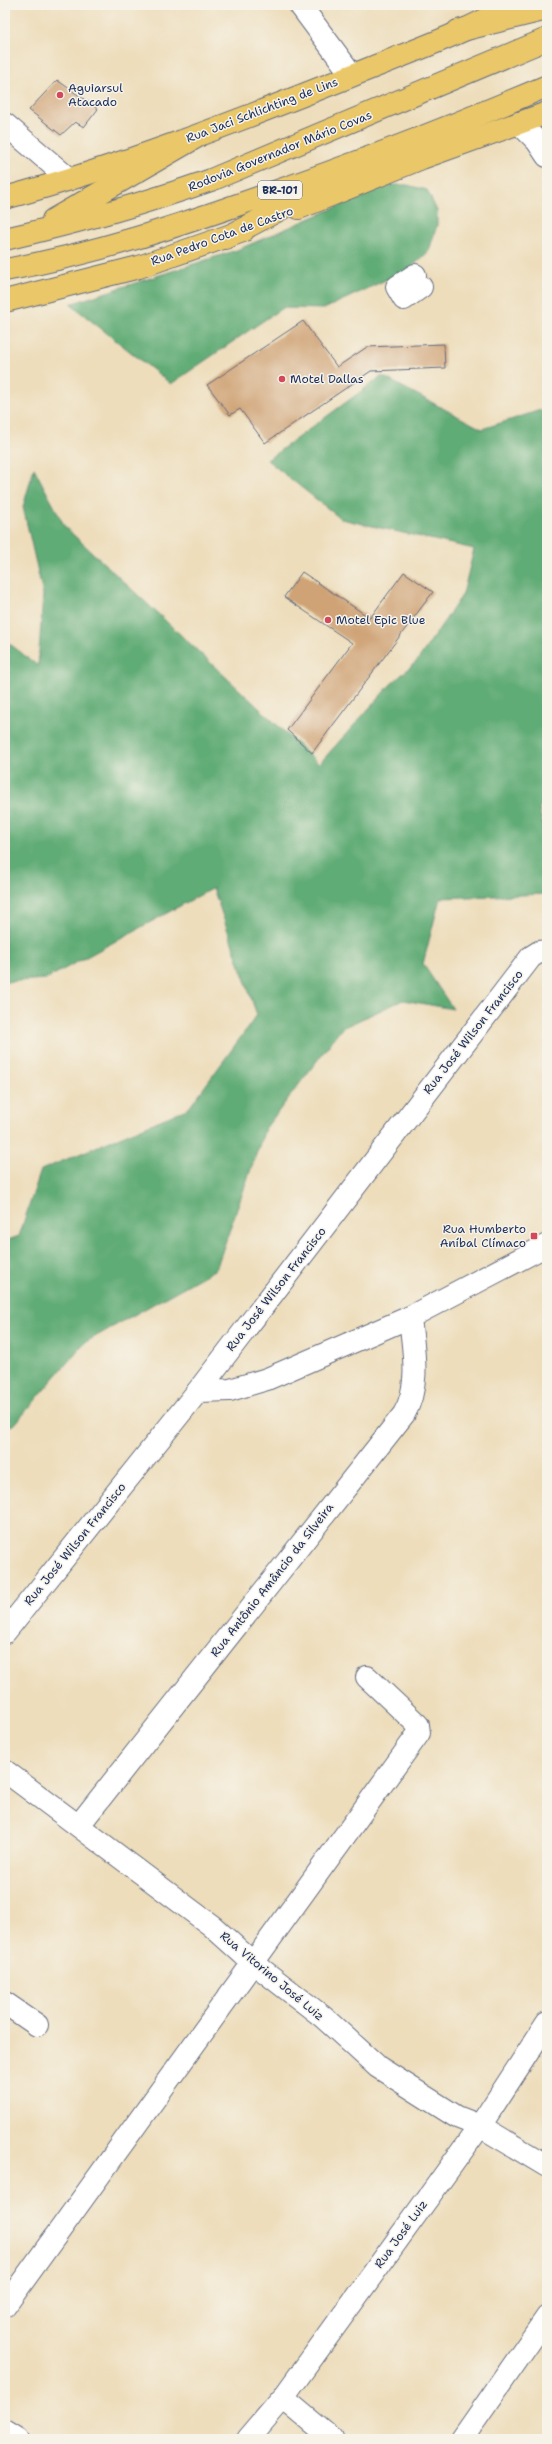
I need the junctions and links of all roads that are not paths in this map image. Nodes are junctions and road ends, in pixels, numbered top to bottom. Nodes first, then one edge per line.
1 (300, 5) edge
2 (501, 8) edge
3 (547, 9) edge
4 (458, 31) junction
5 (547, 39) edge
6 (352, 75) junction
7 (547, 86) edge
8 (547, 113) edge
9 (519, 123) junction
10 (5, 124) edge
11 (443, 131) junction
12 (198, 136) junction
13 (547, 156) edge
14 (69, 179) junction
15 (5, 198) edge
16 (31, 233) junction
17 (226, 238) junction
18 (5, 239) edge
19 (5, 270) edge
20 (5, 301) edge
21 (547, 951) edge
22 (547, 1245) edge
23 (410, 1317) junction
24 (198, 1390) junction
25 (5, 1632) edge
26 (367, 1677) dead end
27 (5, 1771) edge
28 (79, 1825) junction
29 (252, 1962) junction
30 (5, 2003) edge
31 (547, 2023) edge
32 (36, 2025) dead end
33 (480, 2126) junction
34 (547, 2166) edge
35 (5, 2306) edge
36 (547, 2317) edge
37 (283, 2398) junction
38 (5, 2431) edge
39 (18, 2439) edge
40 (248, 2439) edge
41 (332, 2439) edge
42 (462, 2439) edge

1 - 6 street
2 - 4 main road, Rua Jaci Schlichting de Lins
3 - 4 main road
4 - 6 main road, Rua Jaci Schlichting de Lins
5 - 16 main road, Rodovia Governador Mário Covas / BR-101
6 - 12 main road, Rua Jaci Schlichting de Lins
7 - 11 main road, BR-101
8 - 9 main road, Rua Pedro Cota de Castro
9 - 13 street
9 - 17 main road, Rua Pedro Cota de Castro
10 - 14 street
11 - 17 main road
11 - 19 main road, BR-101
12 - 14 main road, Rua Jaci Schlichting de Lins
12 - 16 main road
14 - 15 main road, Rua Jaci Schlichting de Lins
16 - 18 main road, Rodovia Governador Mário Covas / BR-101
17 - 20 main road, Rua Pedro Cota de Castro
21 - 24 street, Rua José Wilson Francisco
22 - 23 street
23 - 24 street
23 - 28 street, Rua Antônio Amâncio da Silveira
24 - 25 street, Rua José Wilson Francisco
26 - 29 street
27 - 28 street, Rua Vitorino José Luiz
28 - 29 street, Rua Vitorino José Luiz
29 - 33 street, Rua Vitorino José Luiz
29 - 35 street
30 - 32 street
31 - 33 street, Rua José Luiz
33 - 34 street, Rua Vitorino José Luiz
33 - 37 street, Rua José Luiz
36 - 42 street
37 - 40 street, Rua José Luiz
37 - 41 street
38 - 39 street

